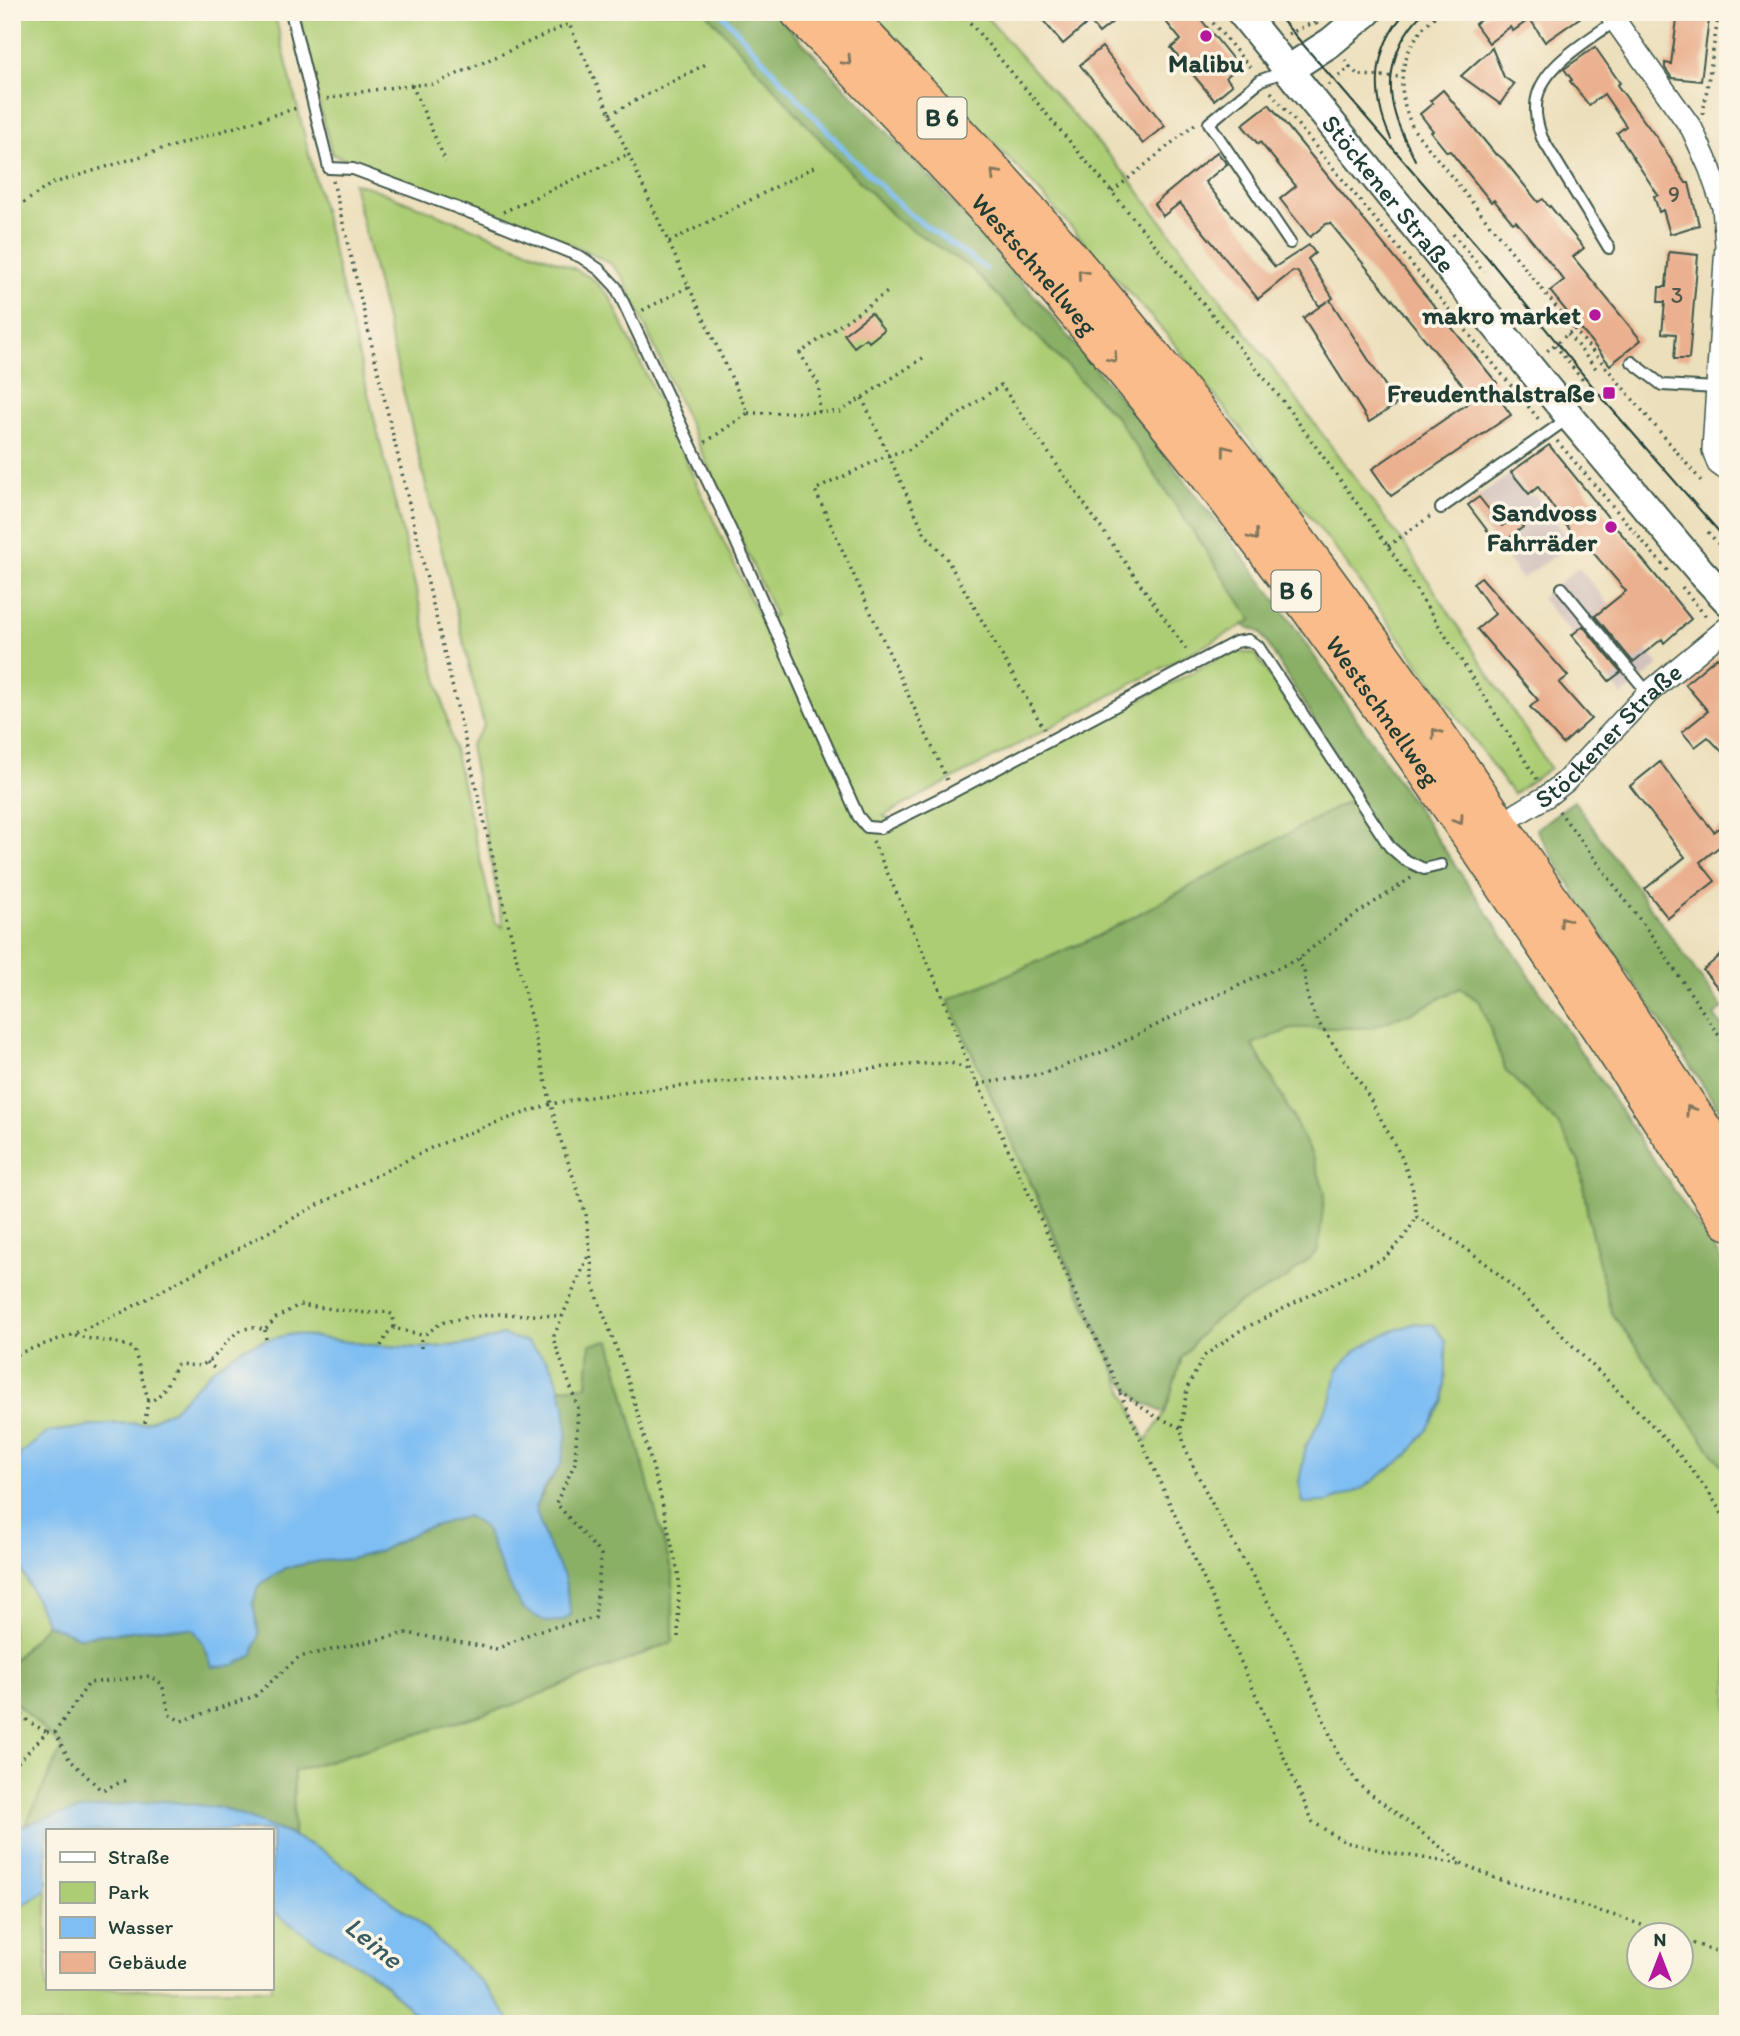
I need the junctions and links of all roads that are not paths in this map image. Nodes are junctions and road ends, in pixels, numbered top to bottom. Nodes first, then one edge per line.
1 (291, 12) edge
2 (799, 12) edge
3 (842, 12) edge
4 (1241, 12) edge
5 (1367, 12) edge
6 (1612, 17) edge
7 (1288, 70) junction
8 (1290, 243) dead end
9 (1609, 247) dead end
10 (1632, 362) dead end
11 (1723, 363) edge
12 (1717, 388) junction
13 (1560, 425) junction
14 (1728, 471) edge
15 (1441, 508) road end
16 (1562, 588) dead end
17 (1728, 601) edge
18 (1724, 630) edge
19 (1648, 693) junction
20 (1517, 814) dead end
21 (1441, 864) dead end
22 (1728, 1167) edge
23 (1728, 1222) edge

1 - 21 lane
2 -> 23 highway, Westschnellweg / B 6
22 -> 3 highway, Westschnellweg / B 6
4 - 7 street, Stöckener Straße
5 - 7 street
6 - 9 lane
6 - 11 street
7 - 8 lane
7 - 13 street, Stöckener Straße
10 - 12 lane
11 - 12 street
12 - 14 street
13 - 15 lane
13 - 17 street, Stöckener Straße
16 - 19 lane
18 - 19 street, Stöckener Straße
19 - 20 street, Stöckener Straße

